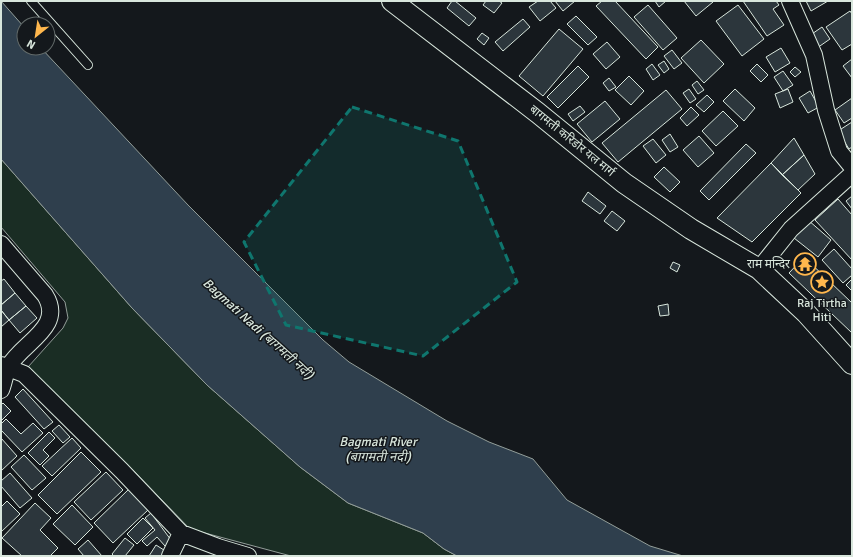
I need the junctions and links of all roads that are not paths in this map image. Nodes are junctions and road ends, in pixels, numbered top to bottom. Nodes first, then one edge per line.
1 (31, 1) edge
2 (392, 1) edge
3 (790, 1) edge
4 (88, 65) dead end
5 (852, 167) edge
6 (852, 174) edge
7 (1, 244) edge
8 (759, 269) junction
9 (852, 364) edge
10 (5, 366) edge
11 (1, 390) edge
12 (181, 533) junction
13 (170, 556) edge
14 (248, 556) edge

1 - 4 lane
2 - 8 street, बागमती करिडोर यल मार्ग
3 - 5 street
6 - 8 street
7 - 10 street
8 - 9 street, बागमती करिडोर यल मार्ग
10 - 11 street
10 - 12 street
12 - 13 street
12 - 14 street

